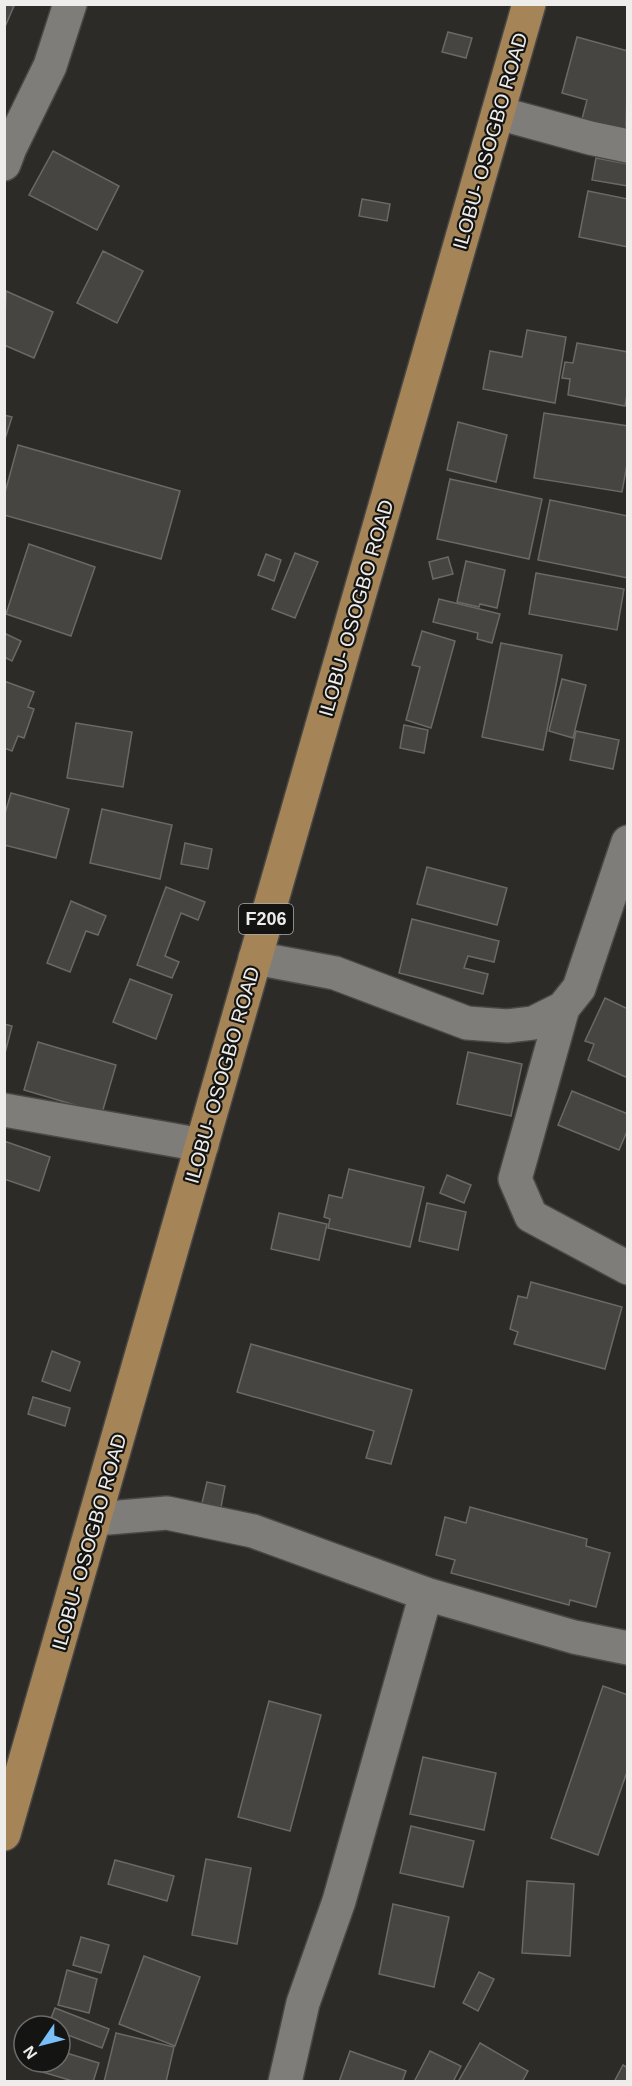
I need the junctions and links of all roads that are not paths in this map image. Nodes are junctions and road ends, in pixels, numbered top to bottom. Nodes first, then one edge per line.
1 (70, 4) edge
2 (529, 4) edge
3 (498, 113) junction
4 (627, 146) edge
5 (4, 164) edge
6 (626, 852) edge
7 (255, 958) junction
8 (563, 1008) junction
9 (4, 1110) edge
10 (202, 1145) junction
11 (627, 1268) edge
12 (96, 1518) junction
13 (426, 1594) junction
14 (627, 1648) edge
15 (7, 1812) edge
16 (285, 2082) edge

1 - 5 street
2 - 3 main road, ILOBU- OSOGBO ROAD / F206
3 - 4 street
3 - 7 main road, ILOBU- OSOGBO ROAD / F206
6 - 8 street
7 - 8 street
7 - 10 main road, ILOBU- OSOGBO ROAD / F206
8 - 11 street
9 - 10 street
10 - 12 main road, ILOBU- OSOGBO ROAD / F206
12 - 13 street
12 - 15 main road, ILOBU- OSOGBO ROAD / F206
13 - 14 street
13 - 16 street

